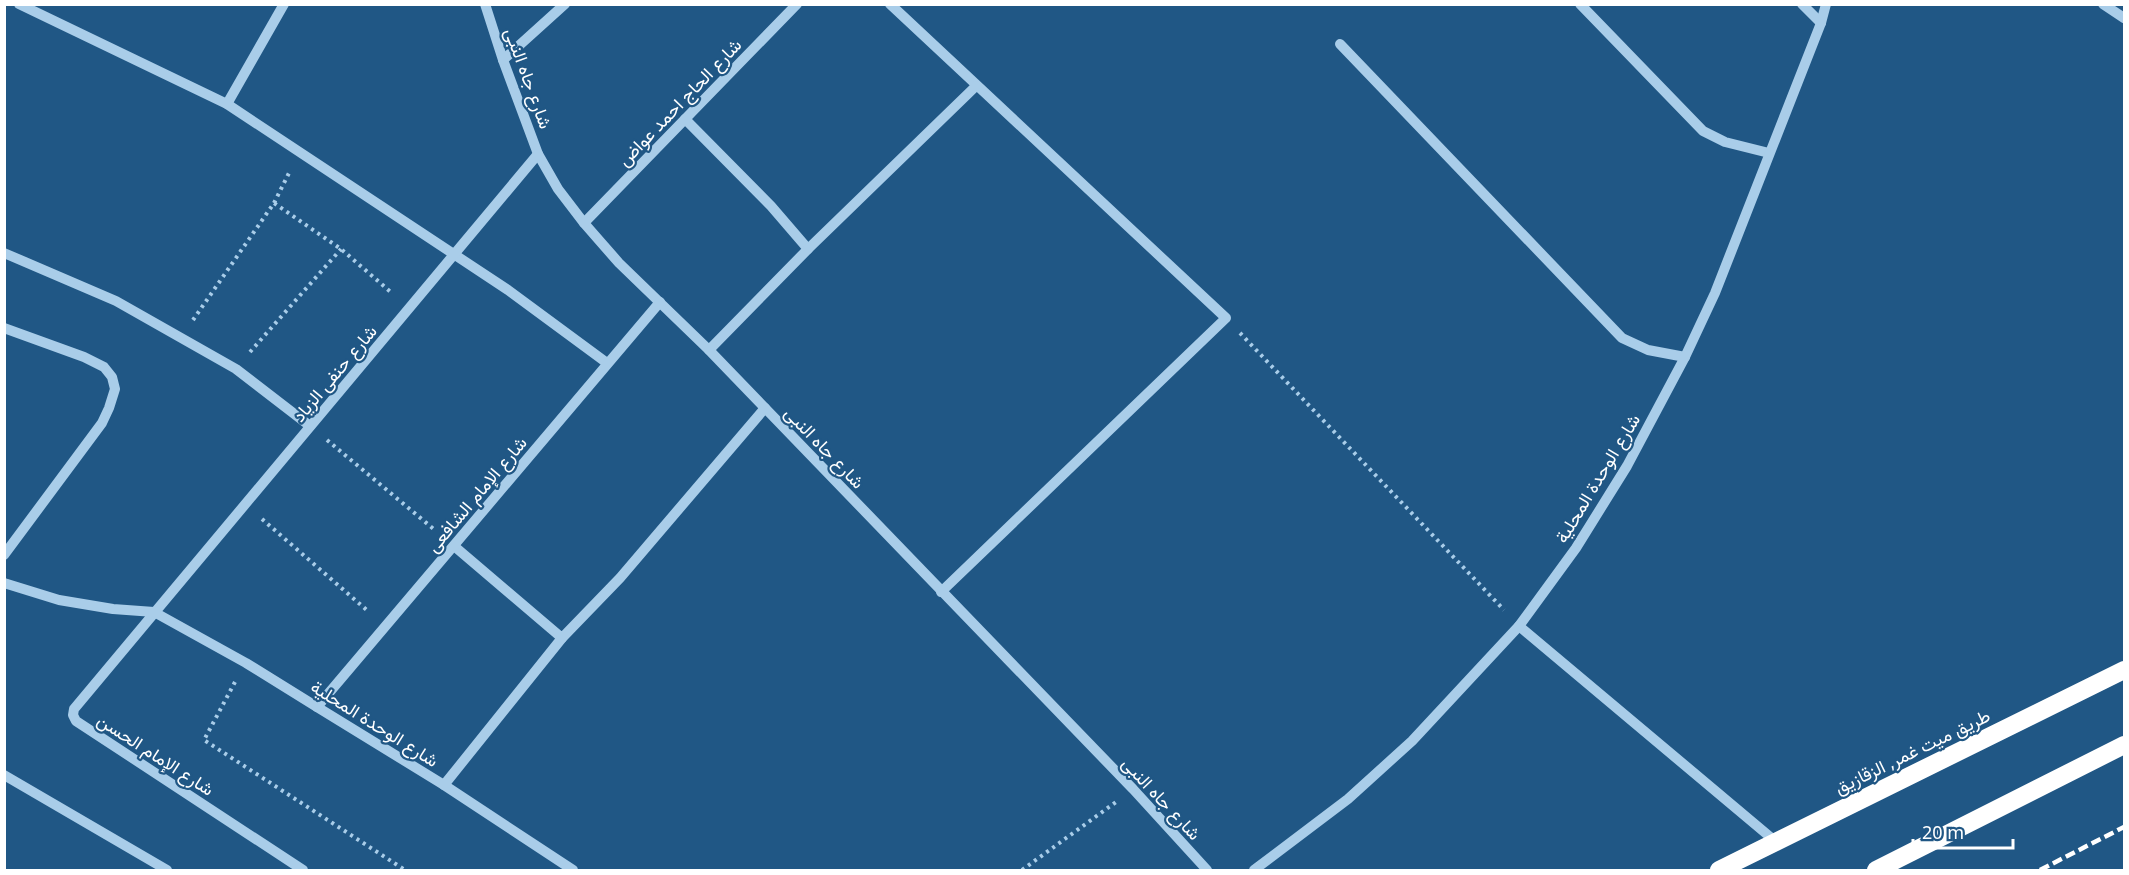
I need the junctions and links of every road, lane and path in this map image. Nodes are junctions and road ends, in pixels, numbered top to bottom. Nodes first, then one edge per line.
1 (19, 4) edge
2 (284, 4) edge
3 (486, 4) edge
4 (565, 4) edge
5 (797, 4) edge
6 (890, 4) edge
7 (1580, 4) edge
8 (1802, 4) edge
9 (1826, 4) edge
10 (2103, 4) edge
11 (2124, 18) edge
12 (1821, 23) junction
13 (1340, 44) dead end
14 (503, 60) junction
15 (976, 86) junction
16 (227, 104) junction
17 (685, 119) junction
18 (300, 152) junction
19 (1769, 153) junction
20 (538, 154) junction
21 (274, 203) junction
22 (584, 223) junction
23 (341, 249) junction
24 (808, 249) junction
25 (4, 253) edge
26 (453, 256) junction
27 (660, 302) junction
28 (409, 308) junction
29 (1226, 318) junction
30 (4, 328) edge
31 (181, 338) junction
32 (709, 350) junction
33 (1685, 357) junction
34 (607, 363) junction
35 (236, 369) junction
36 (765, 408) junction
37 (310, 426) junction
38 (245, 504) junction
39 (454, 546) junction
40 (4, 555) edge
41 (4, 583) edge
42 (941, 591) junction
43 (154, 612) junction
44 (1519, 626) junction
45 (386, 627) junction
46 (562, 638) junction
47 (246, 663) junction
48 (2124, 670) edge
49 (317, 707) junction
50 (2124, 745) edge
51 (4, 775) edge
52 (444, 785) junction
53 (1133, 789) junction
54 (1775, 842) junction
55 (1894, 866) edge
56 (167, 870) edge
57 (303, 870) edge
58 (405, 870) edge
59 (573, 870) edge
60 (1022, 870) edge
61 (1207, 870) edge
62 (1254, 870) edge
63 (1719, 870) edge
64 (1876, 870) edge

1 - 16 street
2 - 16 street
3 - 14 street, شارع جاه النبى
4 - 14 street
5 - 17 street, شارع الحاج احمد عواض
6 - 15 street
7 - 19 street
8 - 12 street
9 - 12 street, شارع الوحدة المحلية
10 - 11 street
12 - 19 street, شارع الوحدة المحلية
13 - 33 street
14 - 20 street, شارع جاه النبى
15 - 24 street
15 - 29 street
16 - 18 street
17 - 22 street, شارع الحاج احمد عواض
17 - 24 street
18 - 21 path
18 - 26 street
19 - 33 street, شارع الوحدة المحلية
20 - 22 street, شارع جاه النبى
20 - 26 street, شارع حنفى الزياد
21 - 23 path
21 - 31 path
22 - 27 street, شارع جاه النبى
23 - 28 path
23 - 35 path
24 - 32 street
25 - 31 street
26 - 28 street, شارع حنفى الزياد
26 - 34 street
27 - 32 street, شارع جاه النبى
27 - 34 street, شارع الإمام الشافعى
28 - 37 street, شارع حنفى الزياد
29 - 42 street
29 - 44 path
30 - 40 street
31 - 35 street
32 - 36 street, شارع جاه النبى
33 - 44 street, شارع الوحدة المحلية
34 - 39 street, شارع الإمام الشافعى
35 - 37 street
36 - 42 street, شارع جاه النبى
36 - 46 street
37 - 38 street, شارع حنفى الزياد
37 - 39 path
38 - 43 street, شارع حنفى الزياد
38 - 45 path
39 - 45 street, شارع الإمام الشافعى
39 - 46 street
41 - 43 street
42 - 53 street, شارع جاه النبى
43 - 47 street, شارع الوحدة المحلية
43 - 57 street, شارع الإمام الحسن
44 - 54 street
44 - 62 street, شارع الوحدة المحلية
45 - 49 street, شارع الإمام الشافعى
46 - 52 street
47 - 49 street, شارع الوحدة المحلية
47 - 58 path
48 - 54 highway, طريق ميت غمر, الزقازيق
49 - 52 street, شارع الوحدة المحلية
50 - 55 highway
51 - 56 street
52 - 59 street, شارع الوحدة المحلية
53 - 60 path
53 - 61 street, شارع جاه النبى
54 - 63 highway, طريق ميت غمر, الزقازيق
55 - 64 highway

